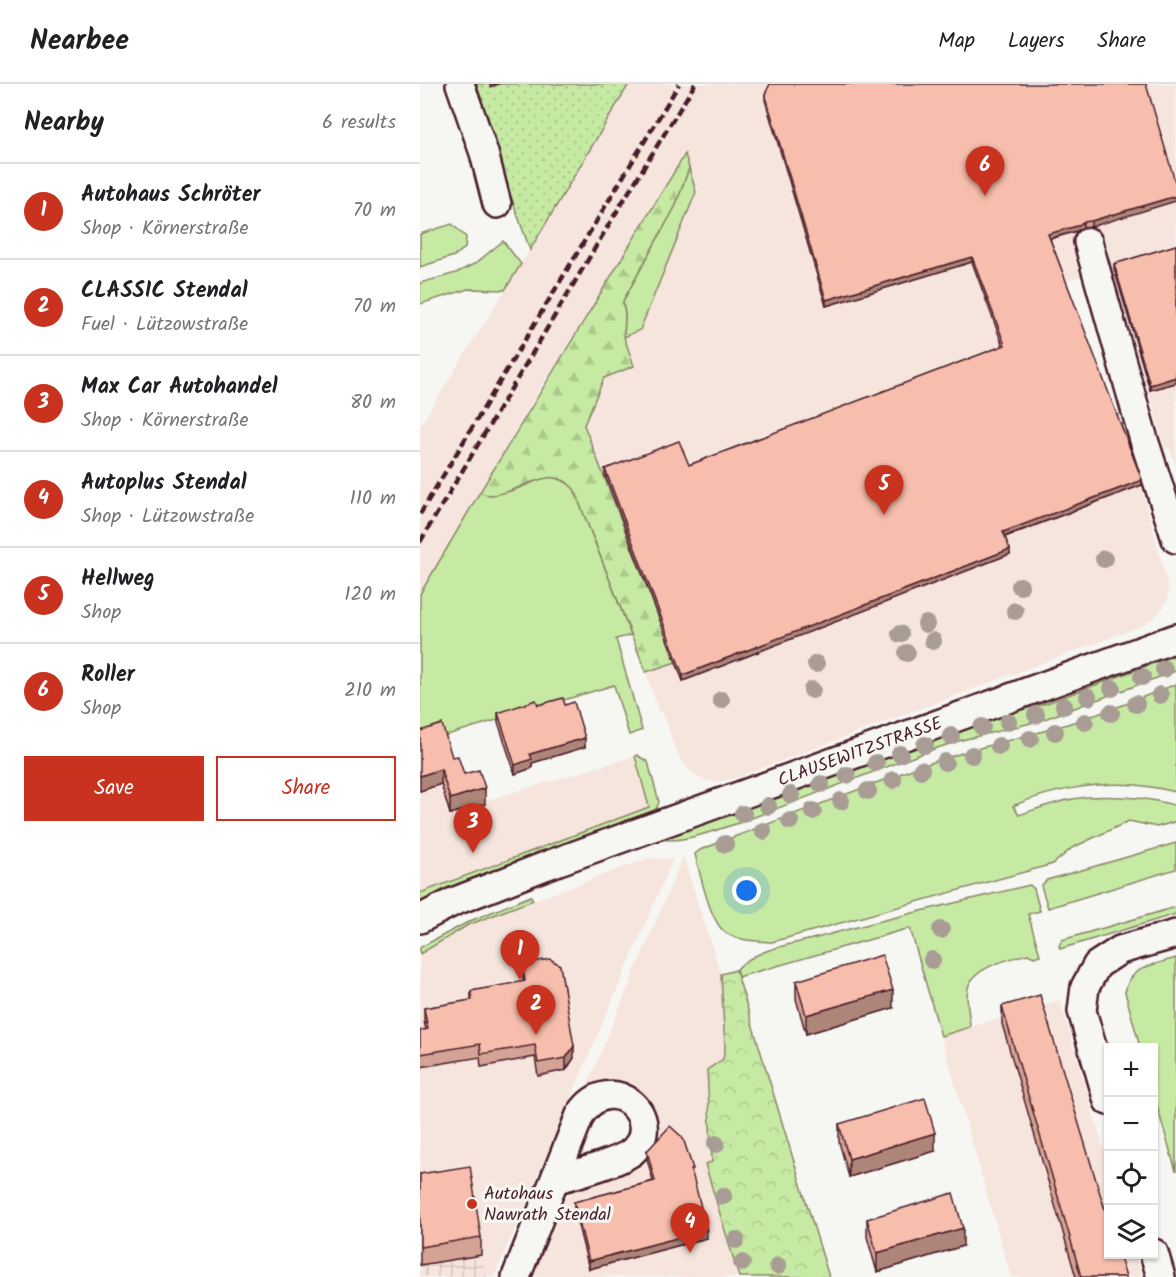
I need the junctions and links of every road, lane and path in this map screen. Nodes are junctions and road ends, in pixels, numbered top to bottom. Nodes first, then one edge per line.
1 (460, 84) edge
2 (497, 204) dead end
3 (1088, 242) dead end
4 (1176, 539) edge
5 (1176, 638) edge
6 (420, 919) edge
7 (1176, 934) edge
8 (1107, 1097) edge
9 (555, 1180) junction
10 (1156, 1259) edge
11 (516, 1277) edge
12 (1161, 1277) edge

1 - 2 street
3 - 4 street
5 - 6 street, CLAUSEWITZSTRASSE
7 - 8 street
9 - 9 street
9 - 11 street
10 - 12 street

